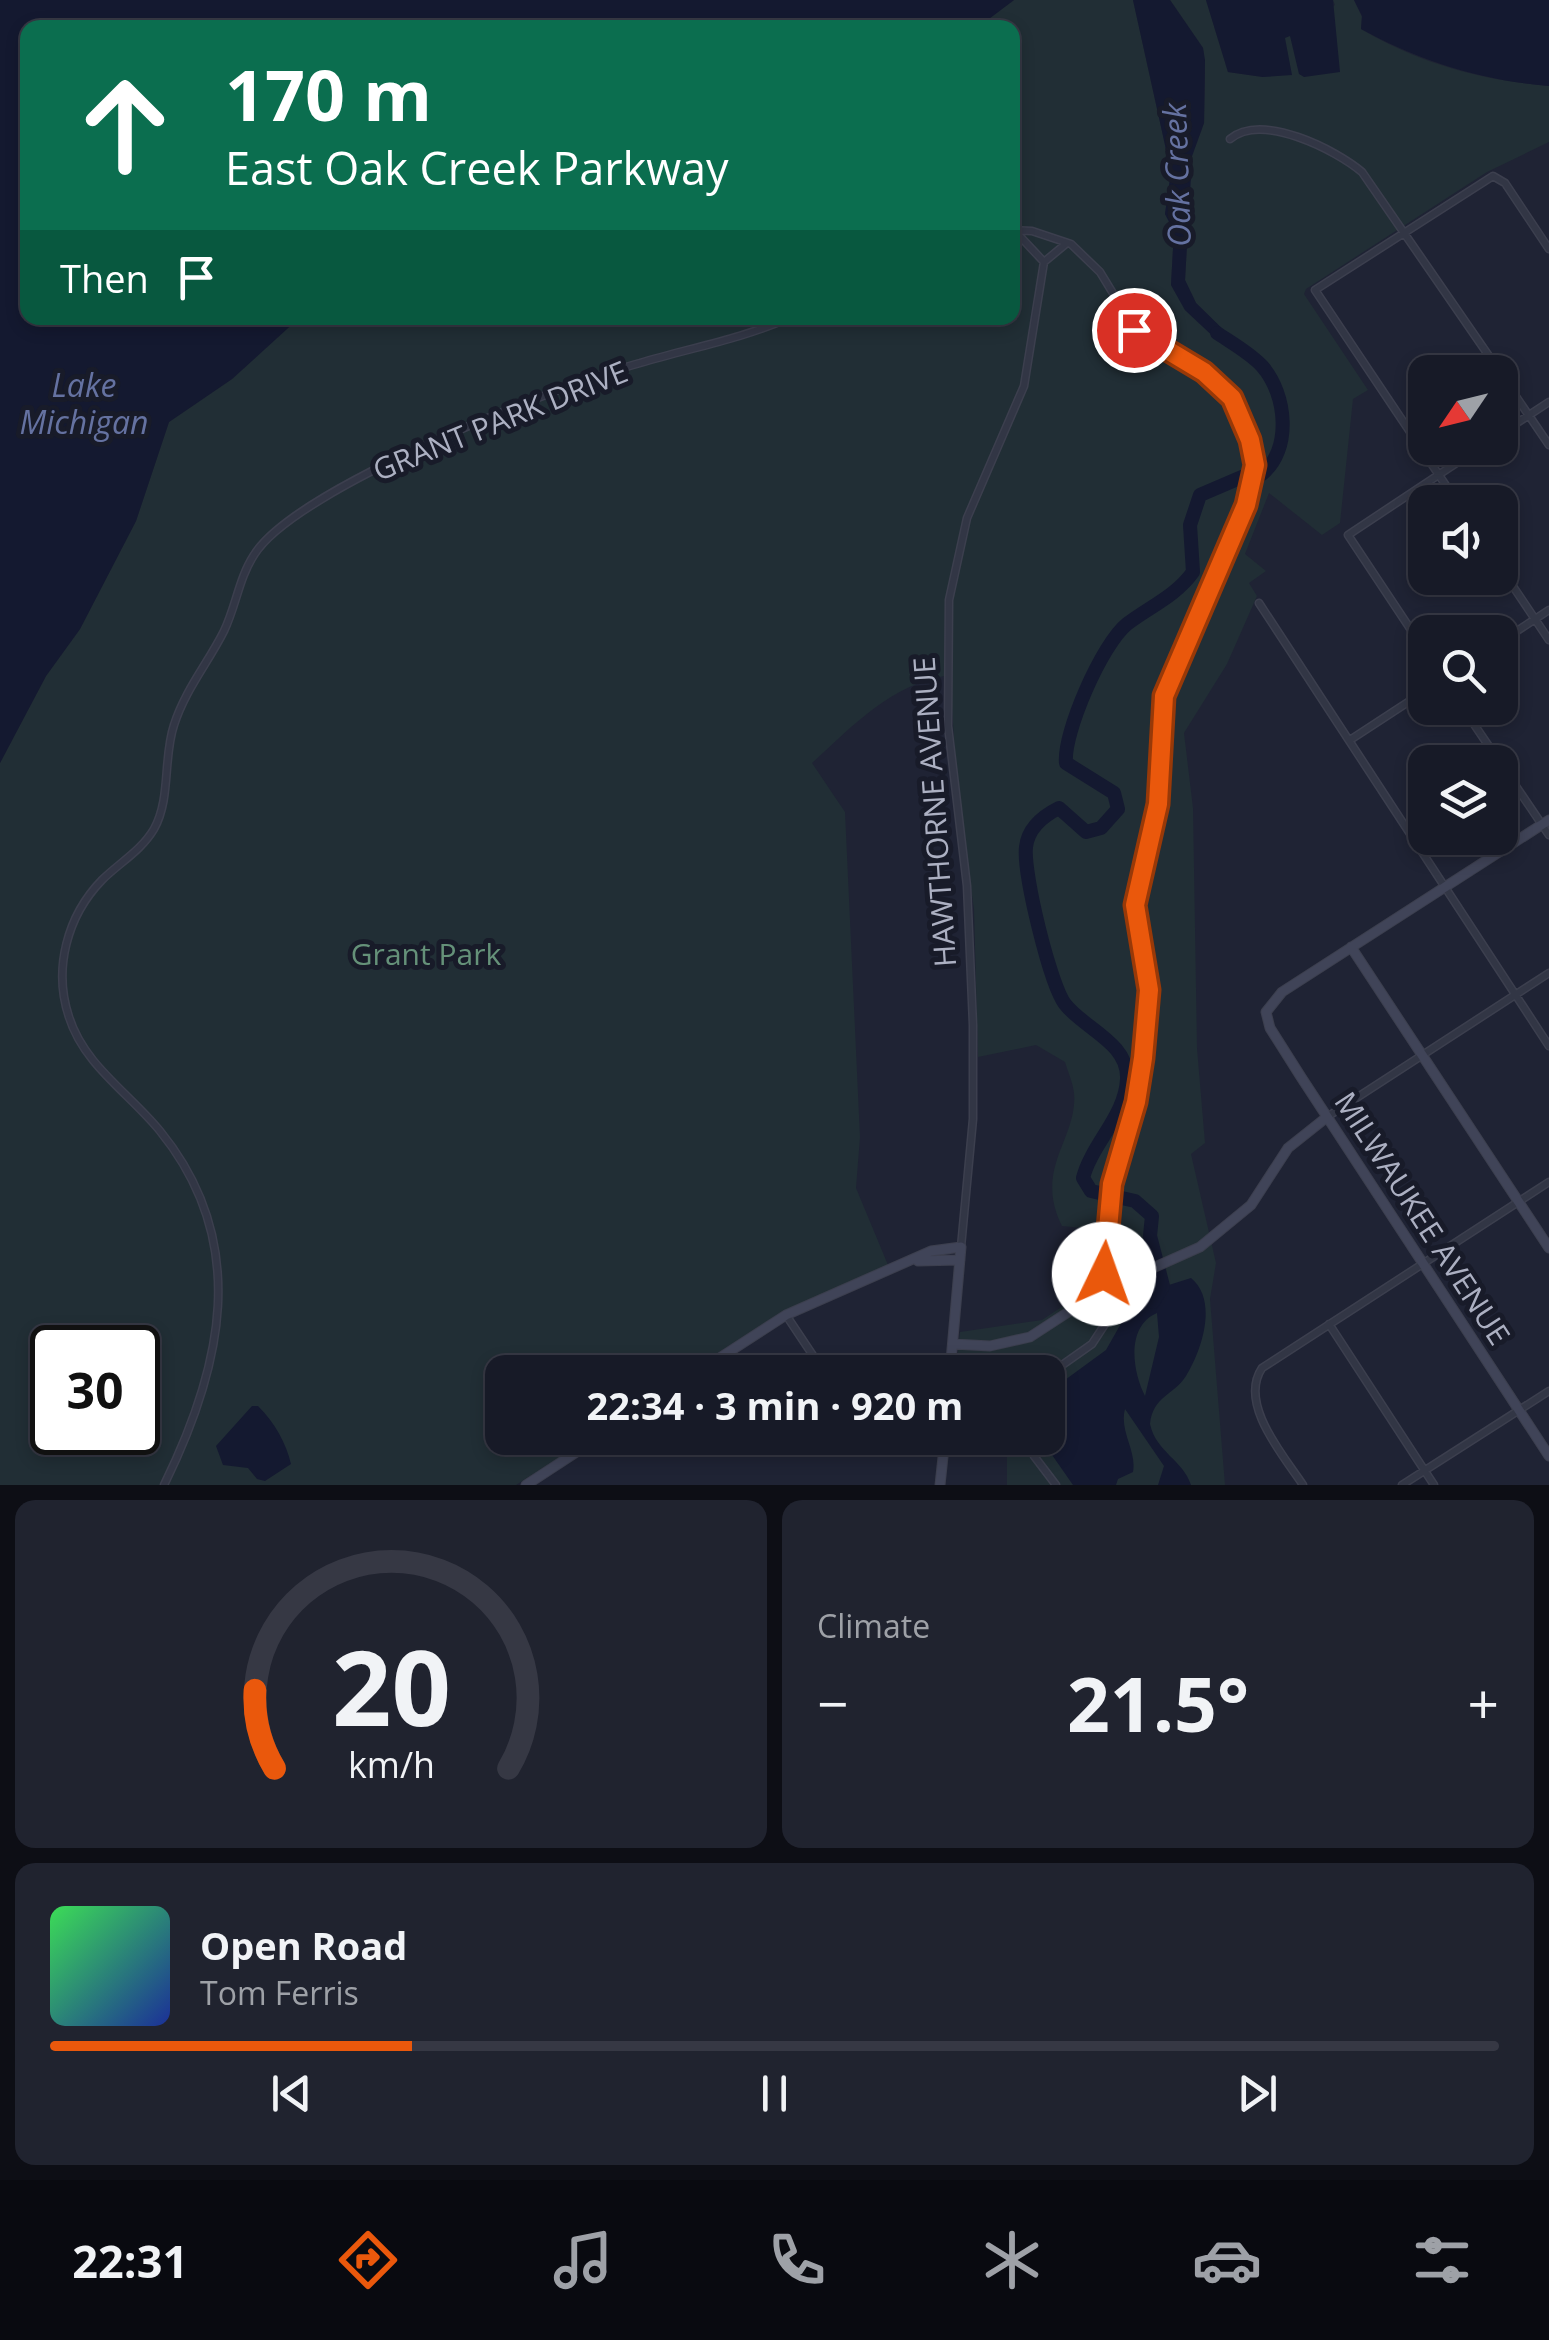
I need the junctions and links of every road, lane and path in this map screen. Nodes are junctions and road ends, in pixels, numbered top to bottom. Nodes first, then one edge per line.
1 (1230, 139) dead end
2 (1020, 230) edge
3 (1405, 231) junction
4 (1020, 237) edge
5 (1068, 242) junction
6 (1549, 248) edge
7 (1044, 262) junction
8 (769, 325) edge
9 (1488, 355) edge
10 (1518, 400) edge
11 (1549, 402) edge
12 (1528, 415) junction
13 (1518, 422) edge
14 (1549, 446) edge
15 (1453, 465) edge
16 (1438, 474) junction
17 (1445, 485) edge
18 (1518, 594) edge
19 (1259, 602) dead end
20 (1549, 610) edge
21 (1535, 619) junction
22 (1408, 626) edge
23 (1518, 630) edge
24 (1549, 640) edge
25 (1408, 702) edge
26 (1475, 725) edge
27 (1350, 740) junction
28 (1546, 823) edge
29 (1549, 835) edge
30 (1445, 887) junction
31 (1351, 947) junction
32 (1549, 973) edge
33 (1516, 994) junction
34 (1549, 1046) edge
35 (1422, 1054) junction
36 (1327, 1117) junction
37 (1549, 1182) edge
38 (1518, 1202) junction
39 (962, 1247) junction
40 (1549, 1248) edge
41 (960, 1260) junction
42 (906, 1264) junction
43 (1422, 1264) junction
44 (1106, 1288) junction
45 (786, 1315) junction
46 (1329, 1324) junction
47 (953, 1344) junction
48 (724, 1355) edge
49 (813, 1355) edge
50 (952, 1355) edge
51 (1065, 1362) edge
52 (1549, 1391) edge
53 (1520, 1410) junction
54 (572, 1455) edge
55 (943, 1455) edge
56 (1035, 1455) edge
57 (1549, 1456) edge
58 (1424, 1470) junction
59 (164, 1485) edge
60 (526, 1485) edge
61 (940, 1485) edge
62 (1056, 1485) edge
63 (1303, 1485) edge
64 (1402, 1485) edge
65 (1434, 1485) edge

1 - 3 street
2 - 5 street
3 - 6 street
3 - 9 street
3 - 16 street
4 - 7 street
5 - 7 street
5 - 44 street
7 - 39 street, HAWTHORNE AVENUE
8 - 59 street, GRANT PARK DRIVE
10 - 12 street
11 - 12 street
12 - 13 street
12 - 14 street
15 - 16 street
16 - 17 street
16 - 22 street
18 - 21 street
19 - 27 street
20 - 21 street
21 - 23 street
21 - 24 street
25 - 27 street
26 - 28 street
27 - 30 street
28 - 29 street
28 - 30 street
30 - 31 street
30 - 33 street
31 - 35 street
31 - 36 street, MILWAUKEE AVENUE
32 - 33 street
33 - 34 street
33 - 35 street
35 - 36 street
35 - 38 street
36 - 43 street, MILWAUKEE AVENUE
36 - 44 street
37 - 38 street
38 - 40 street
38 - 43 street
39 - 41 street, HAWTHORNE AVENUE
39 - 42 street
41 - 42 street
41 - 47 street, HAWTHORNE AVENUE
42 - 45 street
43 - 46 street
43 - 53 street, MILWAUKEE AVENUE
44 - 47 street
44 - 51 street
45 - 48 street
45 - 49 street
46 - 58 street
46 - 63 street
47 - 50 street, HAWTHORNE AVENUE
52 - 53 street
53 - 57 street, MILWAUKEE AVENUE
53 - 58 street
54 - 60 street
55 - 61 street
56 - 62 street
58 - 64 street
58 - 65 street

